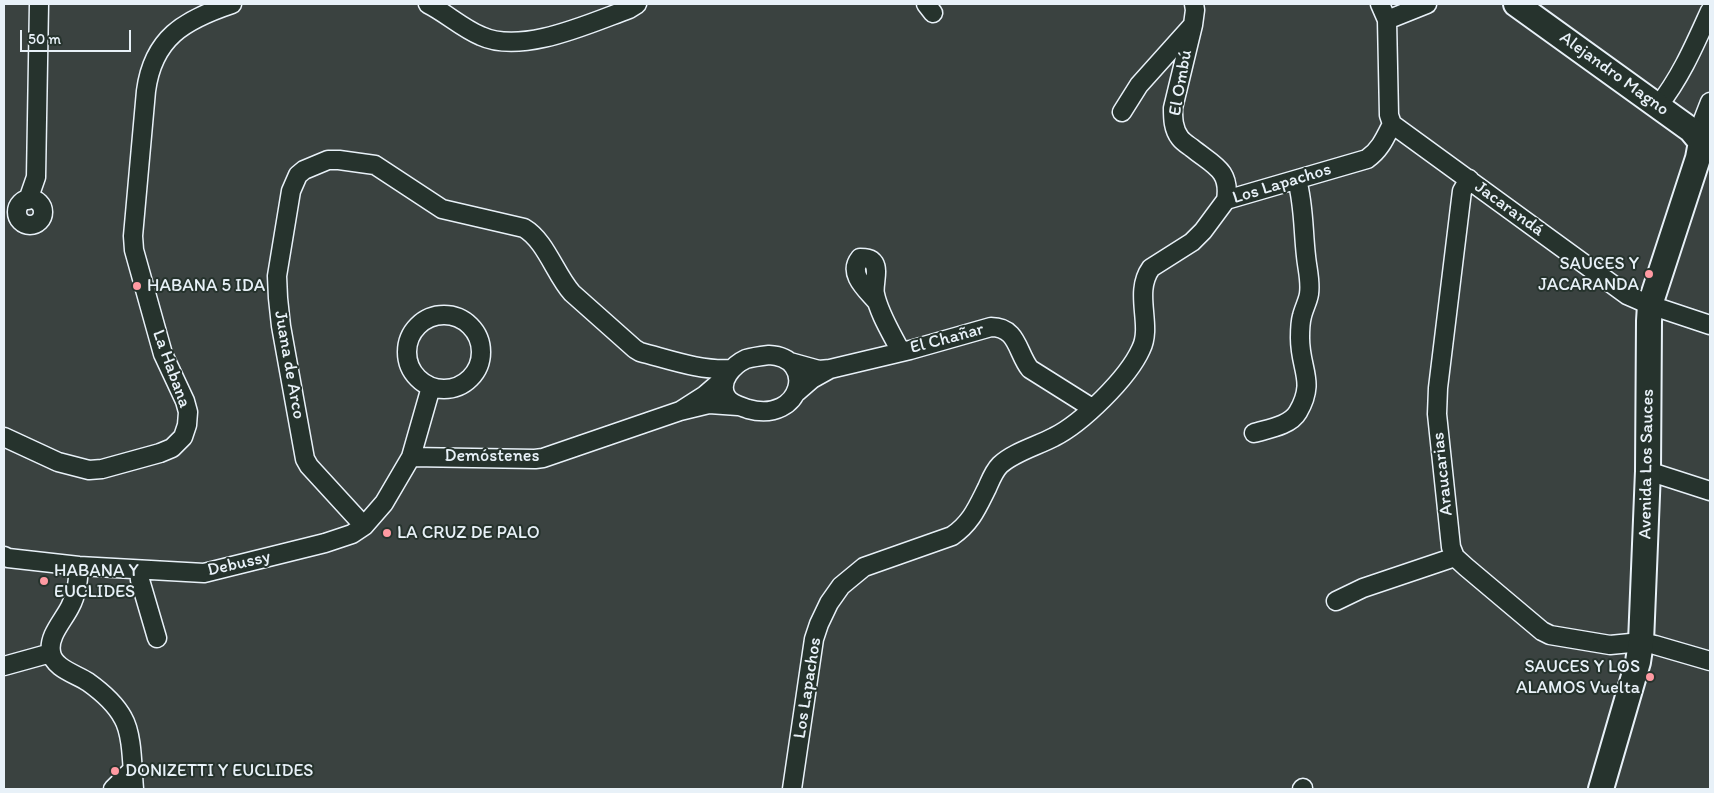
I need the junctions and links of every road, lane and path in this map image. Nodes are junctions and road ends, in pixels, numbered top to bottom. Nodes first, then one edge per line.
1 (39, 4) edge
2 (232, 4) edge
3 (428, 4) edge
4 (637, 4) edge
5 (1194, 4) edge
6 (1380, 4) edge
7 (1427, 4) edge
8 (1516, 4) edge
9 (1710, 11) edge
10 (1387, 20) junction
11 (1193, 25) junction
12 (1710, 102) edge
13 (1658, 106) junction
14 (1122, 112) dead end
15 (1392, 124) junction
16 (1706, 143) edge
17 (1469, 179) junction
18 (1297, 180) junction
19 (28, 200) dead end
20 (1226, 200) junction
21 (877, 302) dead end
22 (1650, 305) junction
23 (1710, 325) edge
24 (901, 352) junction
25 (790, 362) junction
26 (692, 366) junction
27 (830, 369) junction
28 (730, 373) junction
29 (431, 387) junction
30 (796, 392) junction
31 (705, 395) junction
32 (738, 406) junction
33 (1092, 408) junction
34 (680, 411) junction
35 (1254, 433) dead end
36 (4, 436) edge
37 (411, 457) junction
38 (1648, 471) junction
39 (1710, 491) edge
40 (364, 526) junction
41 (4, 556) edge
42 (1455, 557) junction
43 (79, 566) junction
44 (139, 570) junction
45 (1336, 601) dead end
46 (157, 638) dead end
47 (1641, 642) junction
48 (51, 653) junction
49 (1710, 660) edge
50 (4, 666) edge
51 (132, 770) junction
52 (113, 789) edge
53 (134, 789) edge
54 (792, 789) edge
55 (1601, 789) edge

1 - 19 street
2 - 36 street, La Habana
3 - 4 street
5 - 11 street, El Ombú
6 - 10 street
7 - 10 street
8 - 13 main road, Alejandro Magno
9 - 13 street
10 - 15 street
11 - 14 street
11 - 20 street, El Ombú
12 - 16 street
13 - 16 main road, Alejandro Magno
15 - 17 street, Jacarandá
15 - 18 street, Los Lapachos
16 - 22 main road, Avenida Los Sauces
17 - 22 street, Jacarandá
17 - 42 street, Araucarias
18 - 20 street, Los Lapachos
18 - 35 street
20 - 33 street, Los Lapachos
21 - 24 street
22 - 23 street, Jacarandá
22 - 38 main road, Avenida Los Sauces
24 - 27 street, El Chañar
24 - 33 street, El Chañar
25 - 27 street, El Chañar
25 - 28 street, Demóstenes
25 - 30 street
26 - 28 street, Juana de Arco
26 - 31 street
26 - 40 street, Juana de Arco
27 - 30 street, El Chañar
28 - 31 street, Demóstenes
28 - 32 street
29 - 29 street
29 - 37 street
30 - 32 street, Demóstenes
31 - 34 street, Demóstenes
32 - 34 street, Demóstenes
33 - 54 street, Los Lapachos
34 - 37 street, Demóstenes
37 - 40 street
38 - 39 street
38 - 47 main road, Avenida Los Sauces
40 - 44 street, Debussy
41 - 43 street
42 - 45 street
42 - 47 street
43 - 44 street, Debussy
43 - 48 street
44 - 46 street
47 - 49 street
47 - 55 main road, Avenida Los Sauces
48 - 50 street
48 - 51 street
51 - 52 street
51 - 53 street

